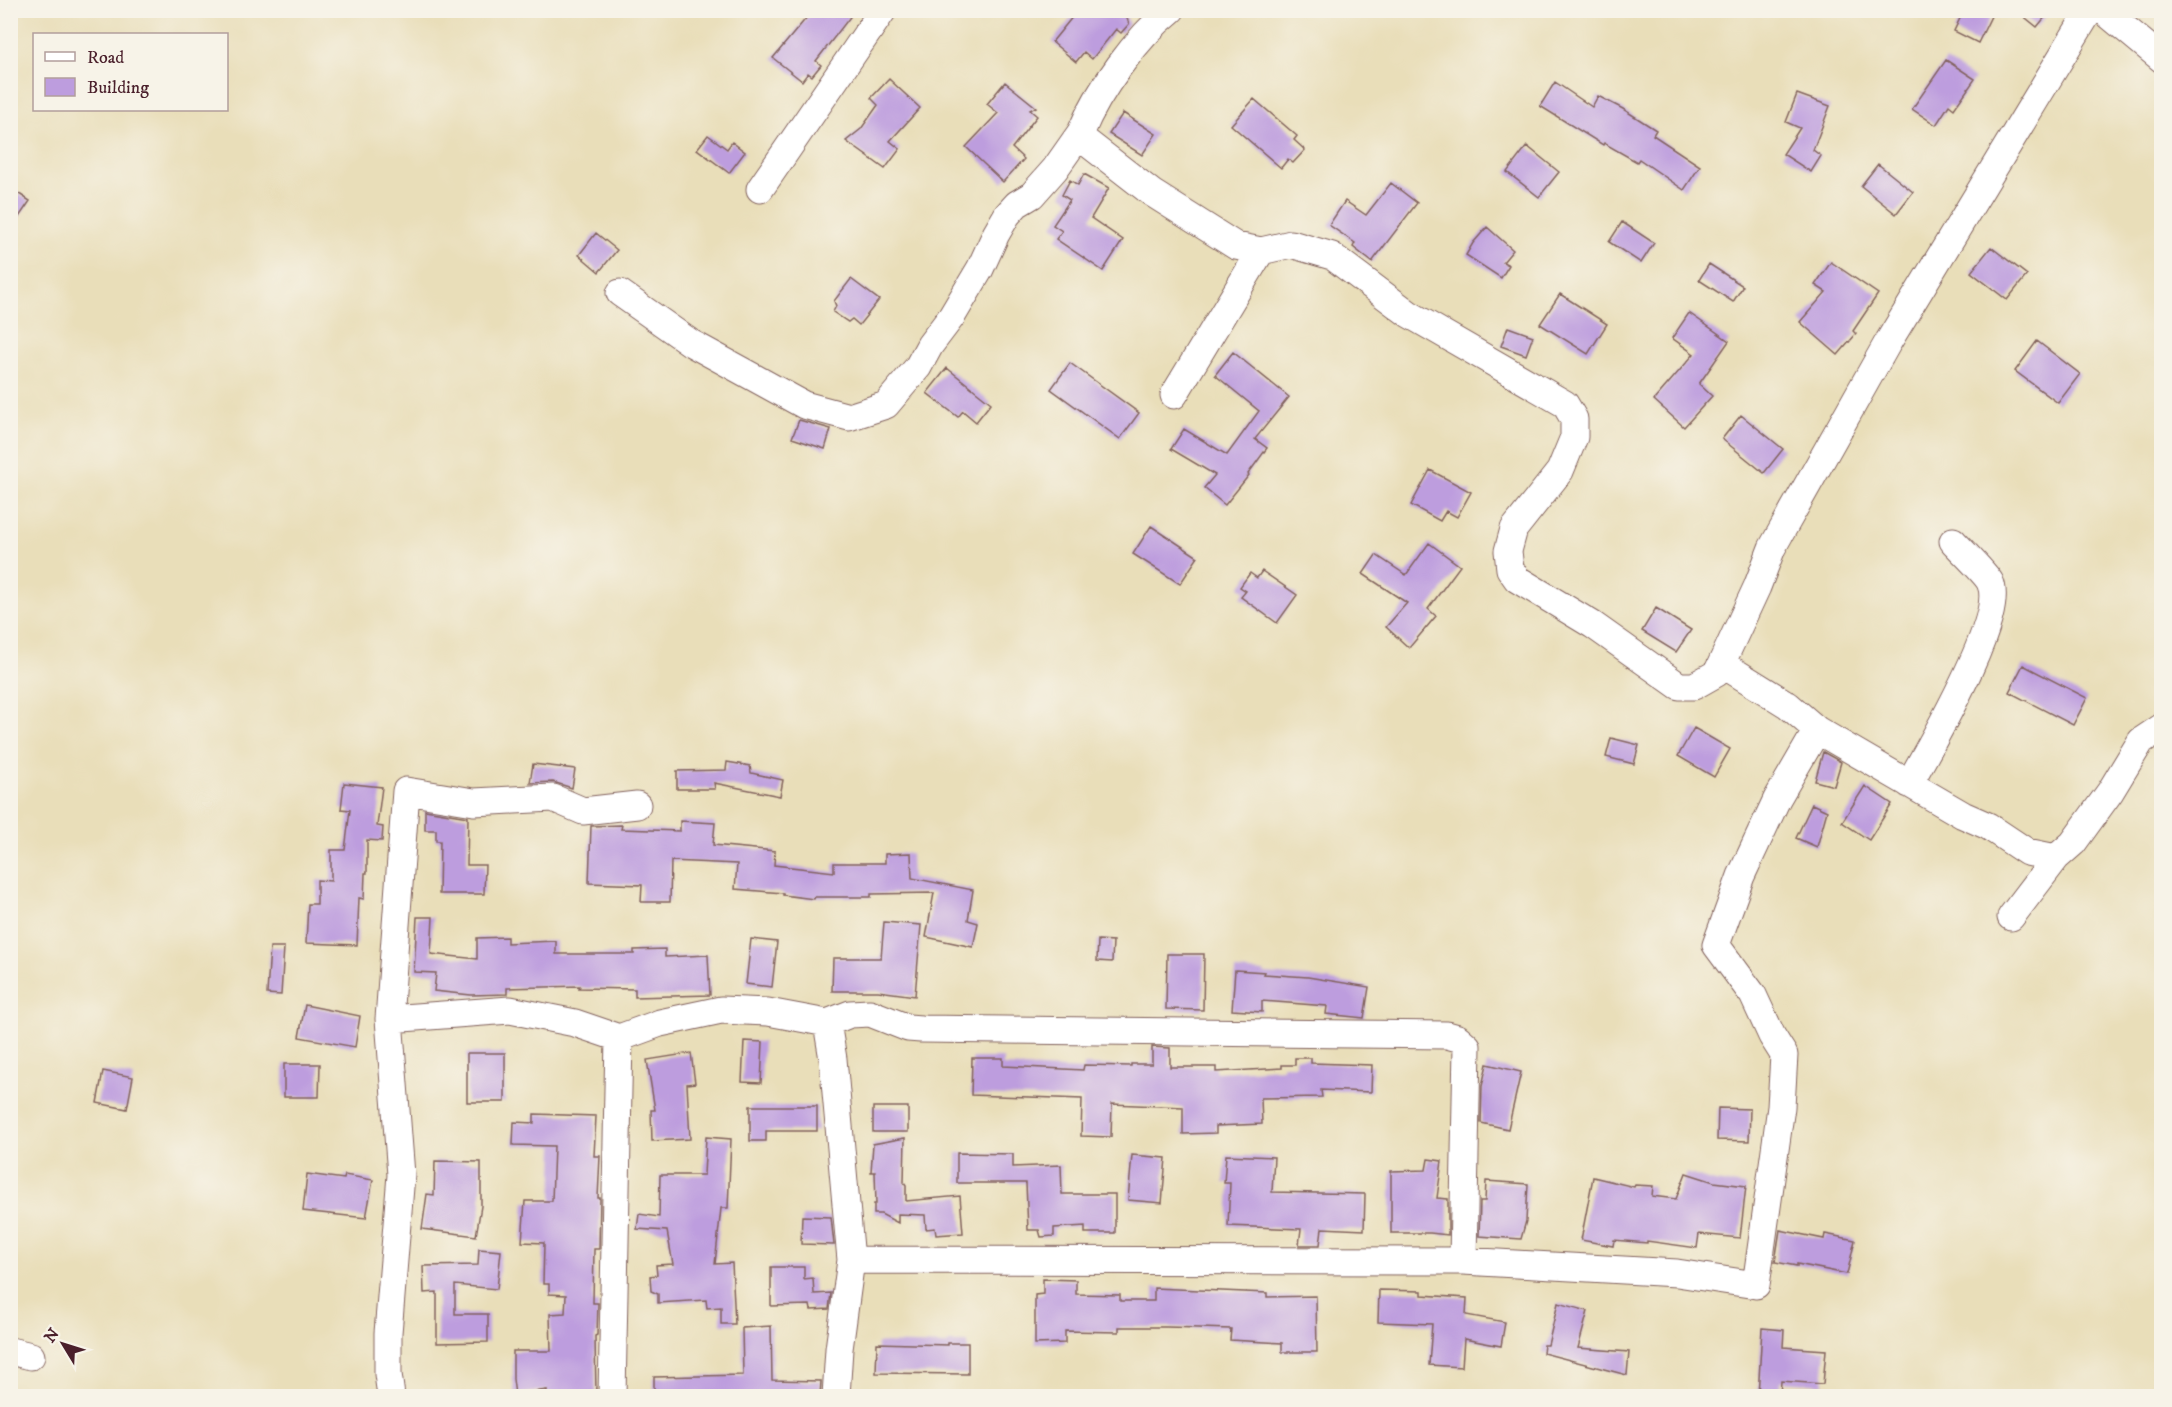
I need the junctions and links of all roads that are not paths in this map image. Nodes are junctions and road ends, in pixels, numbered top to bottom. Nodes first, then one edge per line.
1 (883, 10) edge
2 (1170, 10) edge
3 (2090, 10) edge
4 (2103, 10) edge
5 (2162, 60) edge
6 (1081, 132) junction
7 (760, 189) dead end
8 (1261, 251) junction
9 (620, 293) dead end
10 (1174, 395) dead end
11 (1953, 541) dead end
12 (1722, 664) junction
13 (2160, 727) edge
14 (1817, 730) junction
15 (1909, 784) junction
16 (637, 805) dead end
17 (2056, 858) junction
18 (2011, 917) dead end
19 (389, 1019) junction
20 (827, 1023) junction
21 (619, 1038) junction
22 (851, 1260) junction
23 (1463, 1261) junction
24 (391, 1396) edge
25 (612, 1396) edge
26 (836, 1396) edge

1 - 7 street
2 - 6 street
3 - 12 street
4 - 5 street
6 - 8 street
6 - 9 street
8 - 10 street
8 - 12 street
11 - 15 street
12 - 14 street
13 - 17 street
14 - 15 street
14 - 23 street
15 - 17 street
16 - 19 street
17 - 18 street
19 - 21 street
19 - 24 street
20 - 21 street
20 - 22 street
20 - 23 street
21 - 25 street
22 - 23 street
22 - 26 street

